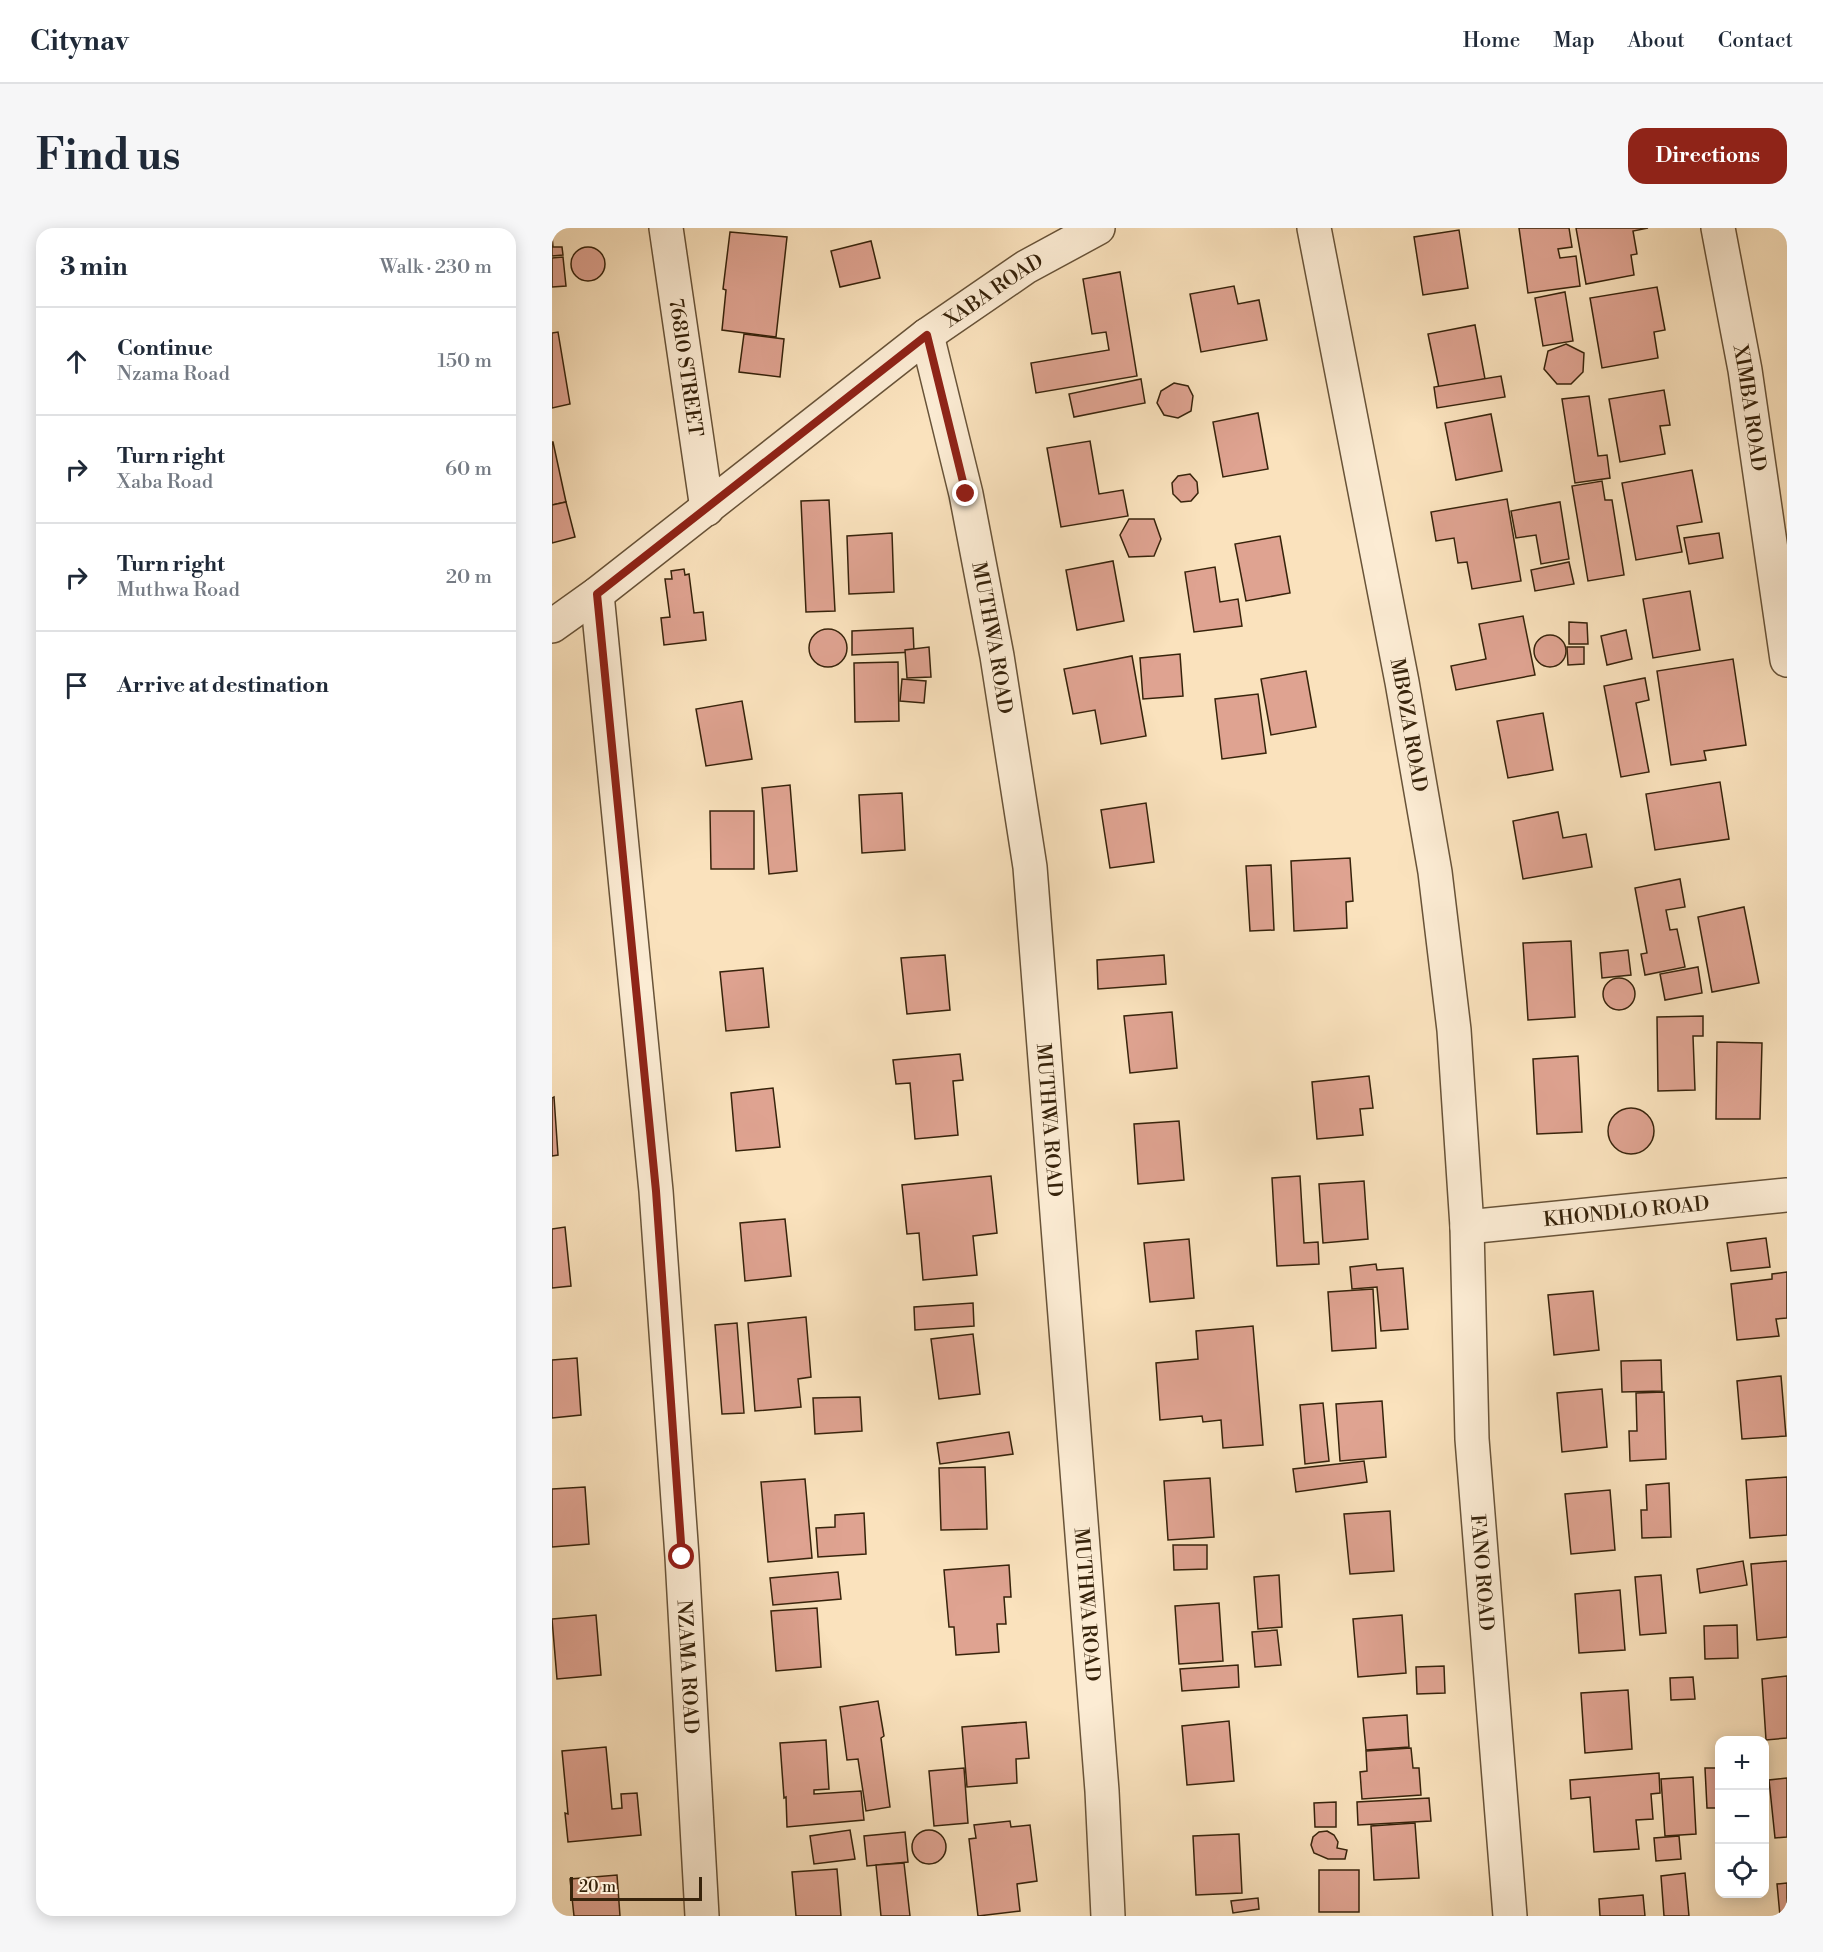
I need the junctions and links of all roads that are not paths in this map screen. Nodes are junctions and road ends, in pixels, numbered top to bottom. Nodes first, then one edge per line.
1 (666, 228) edge
2 (1098, 228) edge
3 (1314, 228) edge
4 (1718, 228) edge
5 (927, 335) junction
6 (707, 509) junction
7 (597, 594) junction
8 (552, 626) edge
9 (1787, 660) edge
10 (1787, 1195) edge
11 (1467, 1227) junction
12 (702, 1916) edge
13 (1108, 1916) edge
14 (1510, 1916) edge

1 - 6 street, 76810 STREET
2 - 5 street, XABA ROAD
3 - 11 street, MBOZA ROAD
4 - 9 street, XIMBA ROAD
5 - 6 street, XABA ROAD
5 - 13 street, MUTHWA ROAD
6 - 7 street, XABA ROAD
7 - 8 street, XABA ROAD
7 - 12 street, NZAMA ROAD
10 - 11 street, KHONDLO ROAD
11 - 14 street, FANO ROAD

